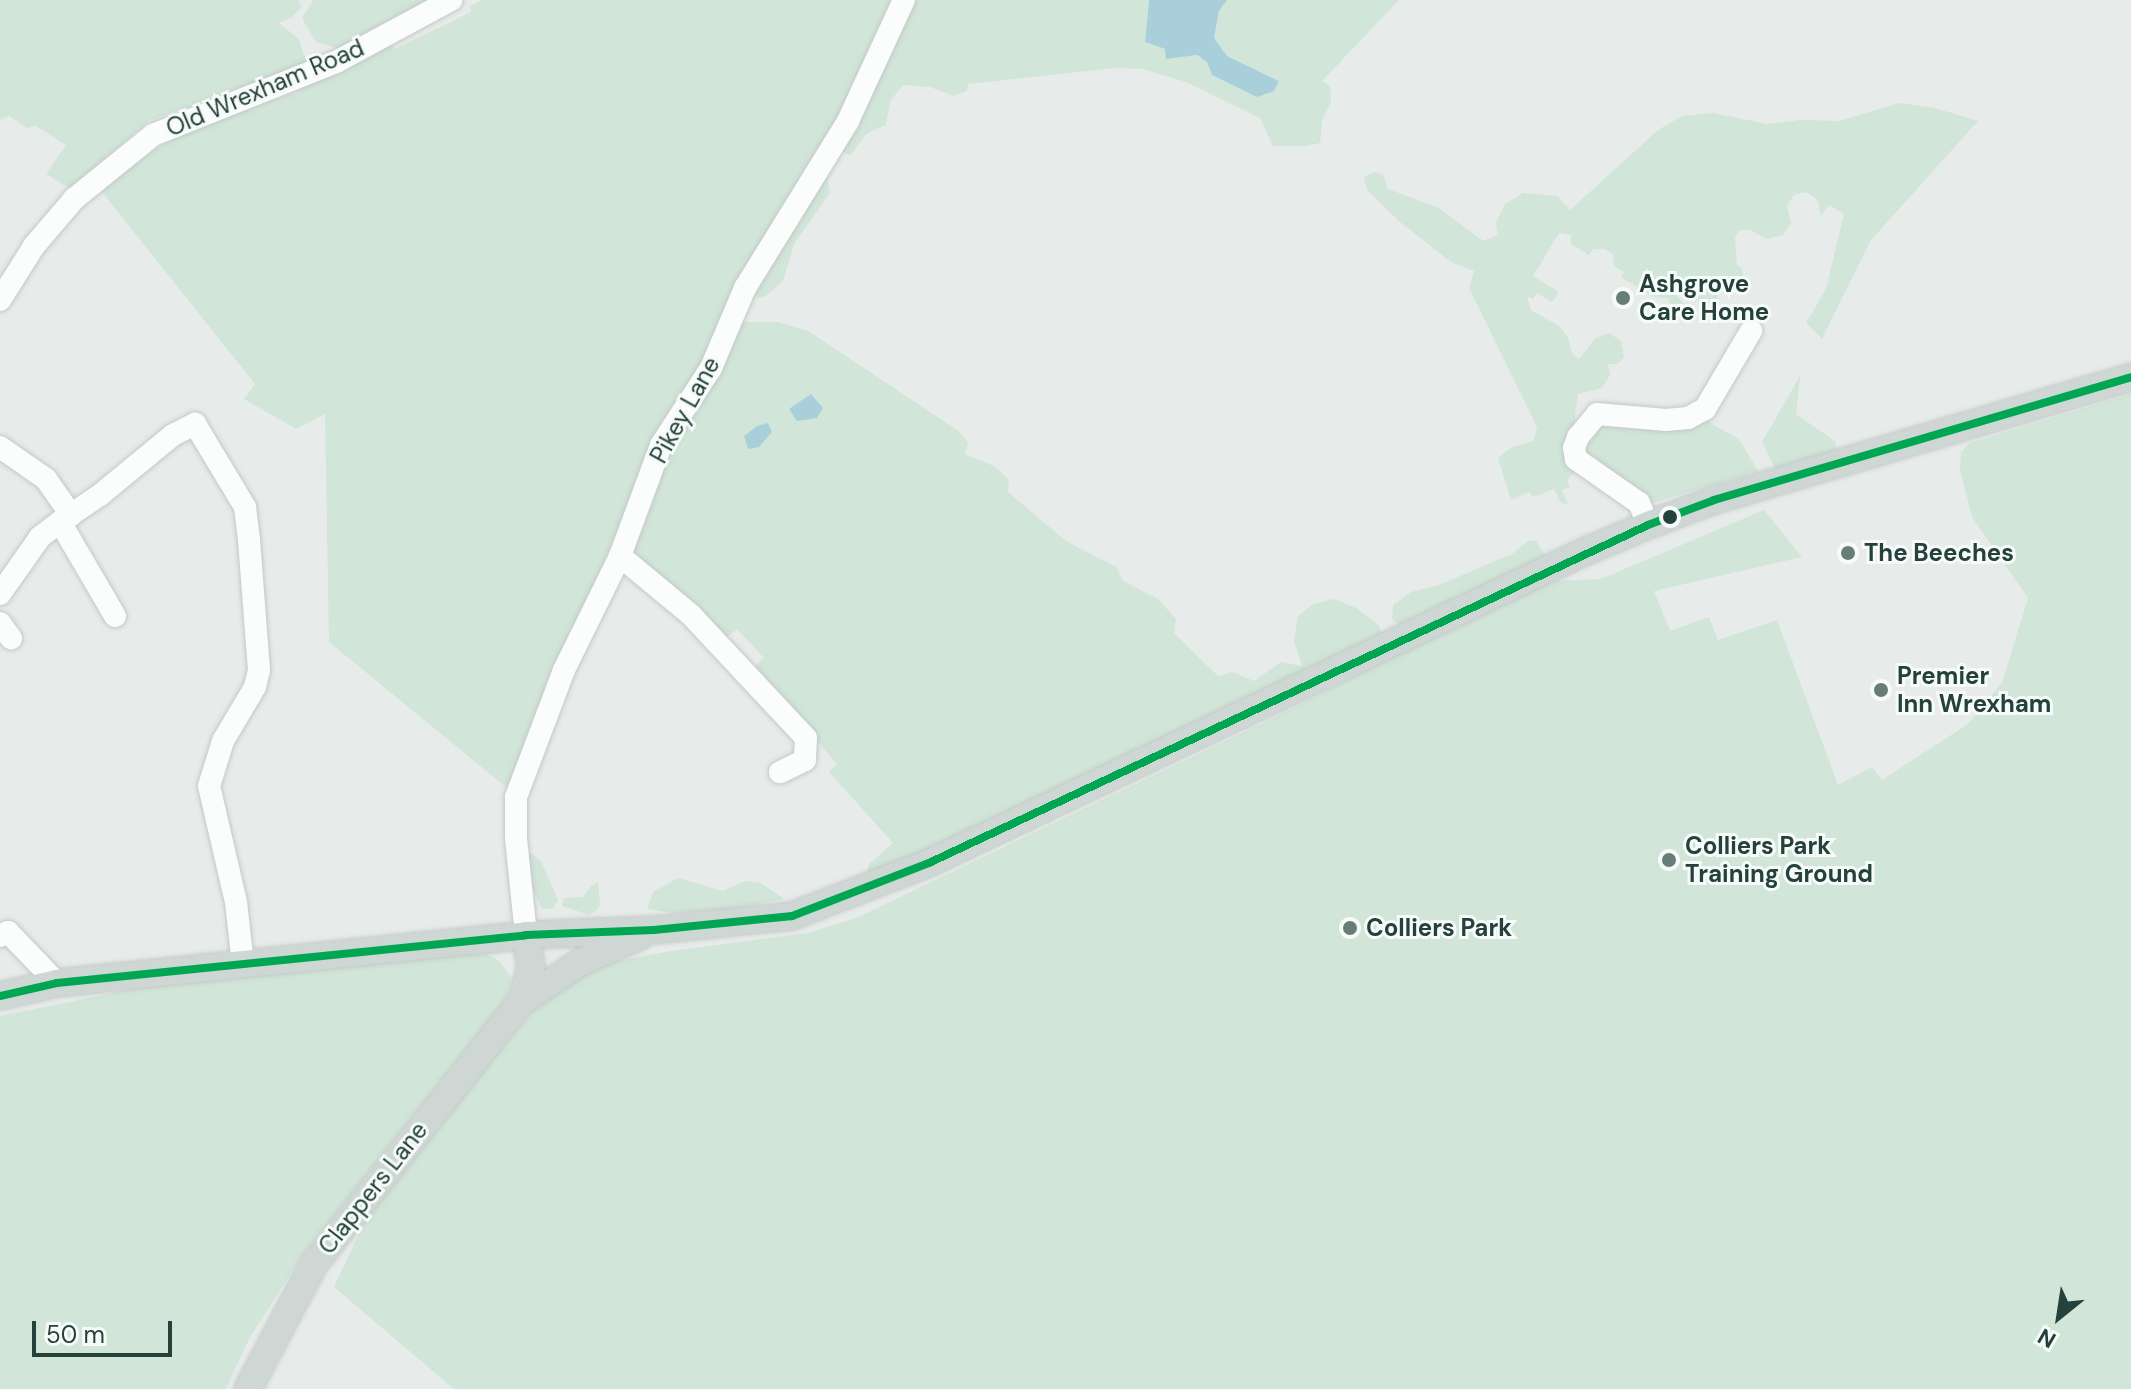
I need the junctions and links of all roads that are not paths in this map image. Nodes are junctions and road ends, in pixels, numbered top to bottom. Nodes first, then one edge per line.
1 (451, 0) edge
2 (904, 0) edge
3 (0, 300) edge
4 (1751, 331) dead end
5 (2131, 377) edge
6 (0, 447) edge
7 (66, 518) junction
8 (1648, 525) junction
9 (620, 556) junction
10 (0, 594) edge
11 (115, 616) dead end
12 (780, 772) dead end
13 (654, 930) junction
14 (526, 935) junction
15 (0, 936) edge
16 (243, 964) junction
17 (57, 983) junction
18 (0, 996) edge
19 (521, 1002) junction
20 (248, 1389) edge

1 - 3 street, Old Wrexham Road
2 - 9 street, Pikey Lane
4 - 8 street
5 - 8 main road
6 - 7 street
7 - 10 street
7 - 11 street
7 - 16 street
8 - 13 main road
9 - 12 street
9 - 14 street, Pikey Lane
13 - 14 main road
13 - 19 main road, Clappers Lane
14 - 16 main road
14 - 19 main road, Clappers Lane
15 - 17 street
16 - 17 main road
17 - 18 main road
19 - 20 main road, Clappers Lane

